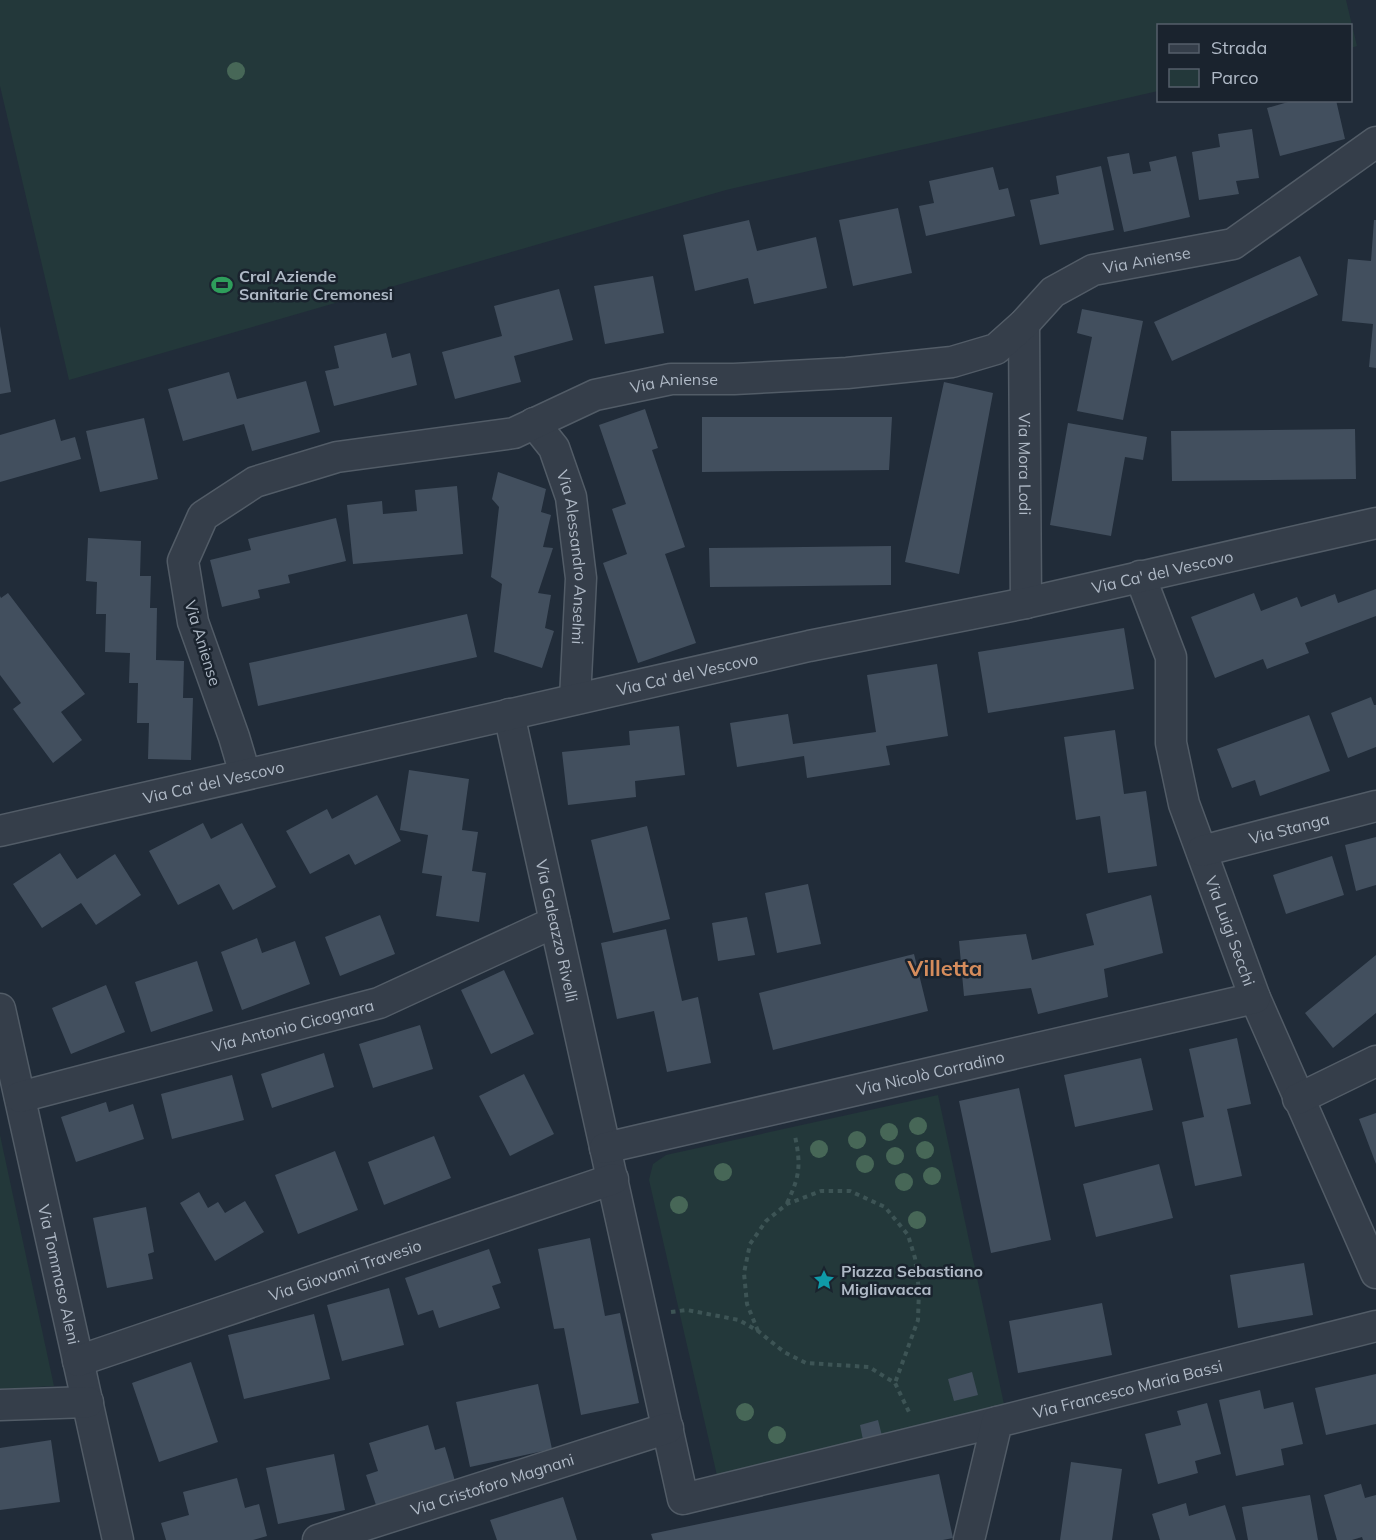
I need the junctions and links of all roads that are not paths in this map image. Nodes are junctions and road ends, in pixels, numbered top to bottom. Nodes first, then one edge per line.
1 (1376, 142) edge
2 (1024, 324) junction
3 (534, 423) junction
4 (1376, 523) edge
5 (1140, 576) junction
6 (1026, 603) junction
7 (575, 699) junction
8 (509, 714) junction
9 (245, 774) junction
10 (1376, 806) edge
11 (1, 824) edge
12 (1202, 851) junction
13 (555, 922) junction
14 (1256, 998) junction
15 (0, 1009) edge
16 (1376, 1061) edge
17 (20, 1097) junction
18 (1298, 1099) junction
19 (605, 1148) junction
20 (613, 1179) junction
21 (1376, 1273) edge
22 (1376, 1326) edge
23 (78, 1361) junction
24 (88, 1402) junction
25 (0, 1405) edge
26 (997, 1422) junction
27 (668, 1428) junction
28 (118, 1540) edge
29 (318, 1540) edge
30 (969, 1540) edge

1 - 2 street, Via Aniense
2 - 3 street, Via Aniense
2 - 6 street, Via Mora Lodi
3 - 7 street, Via Alessandro Anselmi
3 - 9 street, Via Aniense
4 - 5 street, Via Ca' del Vescovo
5 - 6 street, Via Ca' del Vescovo
5 - 12 street, Via Luigi Secchi
6 - 7 street, Via Ca' del Vescovo
7 - 8 street, Via Ca' del Vescovo
8 - 9 street, Via Ca' del Vescovo
8 - 13 street, Via Galeazzo Rivelli
9 - 11 street, Via Ca' del Vescovo
10 - 12 street, Via Stanga
12 - 14 street, Via Luigi Secchi
13 - 17 street, Via Antonio Cicognara
13 - 19 street, Via Galeazzo Rivelli
14 - 18 street, Via Luigi Secchi
14 - 19 street, Via Nicolò Corradino
15 - 17 street, Via Tommaso Aleni
16 - 18 street
17 - 23 street, Via Tommaso Aleni
18 - 21 street, Via Luigi Secchi
19 - 20 street
20 - 23 street, Via Giovanni Travesio
20 - 27 street
22 - 26 street, Via Francesco Maria Bassi
23 - 24 street, Via Tommaso Aleni
24 - 25 street
24 - 28 street, Via Tommaso Aleni
26 - 27 street
26 - 30 street
27 - 29 street, Via Cristoforo Magnani

